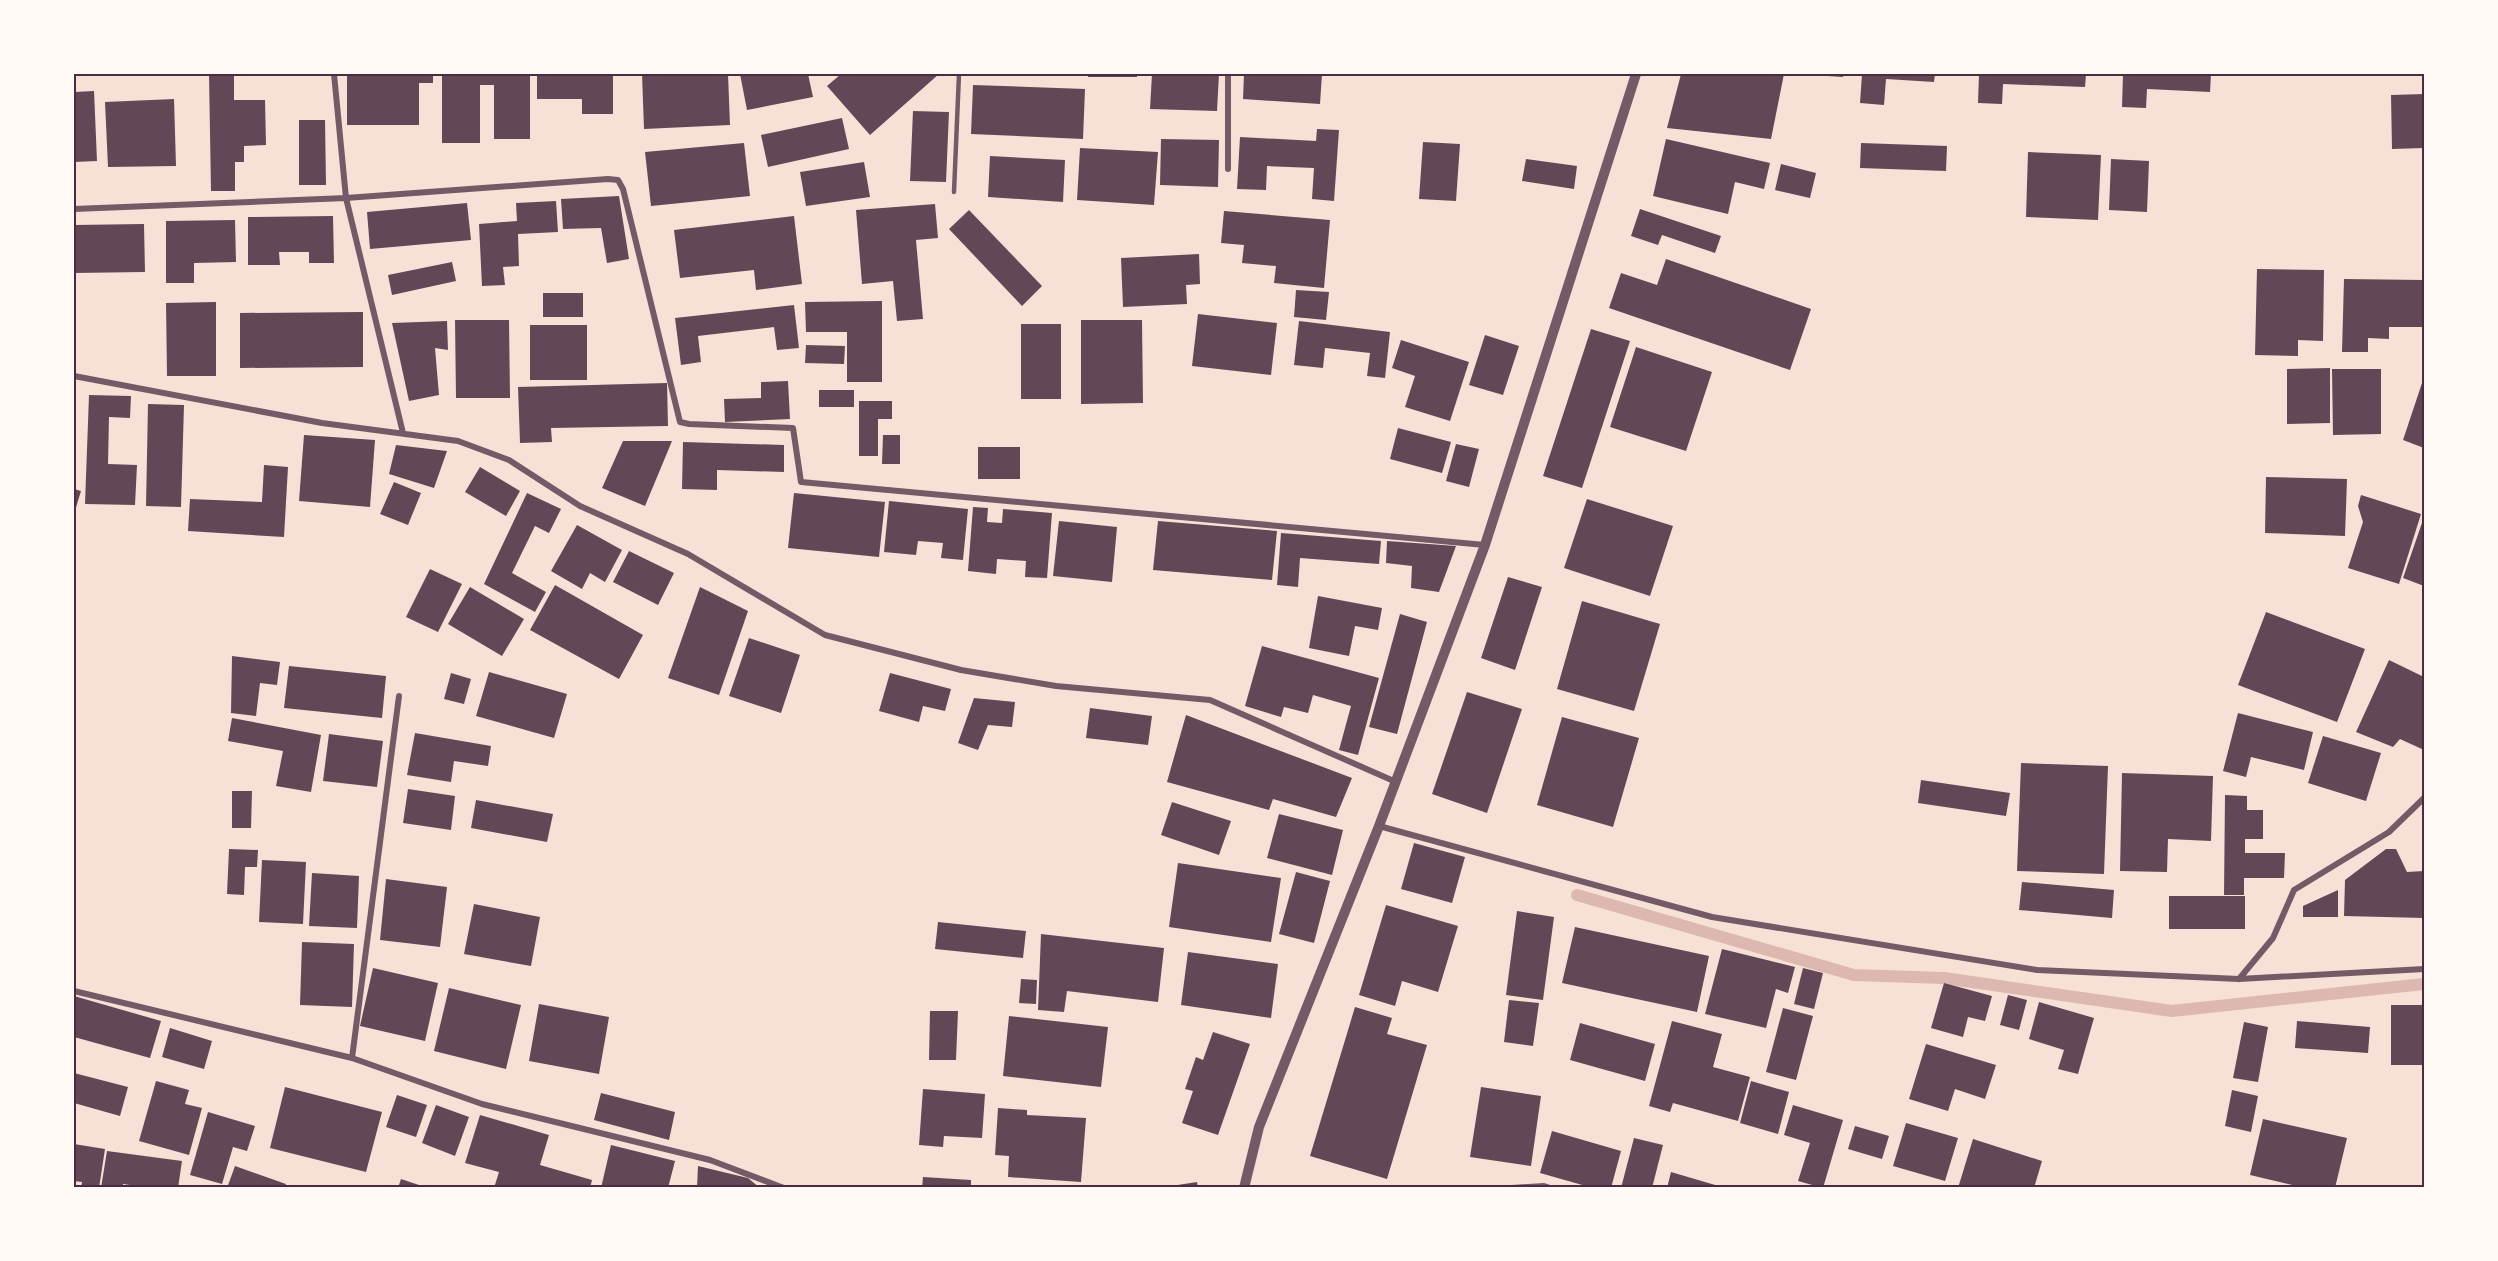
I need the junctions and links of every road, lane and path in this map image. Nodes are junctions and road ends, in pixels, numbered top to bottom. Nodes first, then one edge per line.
1 (334, 74) edge
2 (958, 74) edge
3 (1228, 74) edge
4 (1636, 74) edge
5 (1228, 169) dead end
6 (954, 192) dead end
7 (346, 198) junction
8 (74, 209) edge
9 (74, 376) edge
10 (403, 433) junction
11 (1485, 545) junction
12 (399, 696) dead end
13 (1396, 782) junction
14 (2424, 798) edge
15 (1379, 826) junction
16 (2424, 969) edge
17 (2239, 979) junction
18 (74, 991) edge
19 (352, 1058) junction
20 (784, 1188) edge
21 (1244, 1188) edge
22 (1512, 1188) edge
23 (1550, 1188) edge

1 - 7 street
2 - 6 lane
3 - 5 street
4 - 11 street
7 - 8 street
7 - 10 street
7 - 11 street
9 - 10 street
10 - 13 street
11 - 13 street
12 - 19 street
13 - 15 street
14 - 17 street
15 - 17 street
15 - 21 street
16 - 17 street
18 - 19 street
19 - 20 street
22 - 23 street

